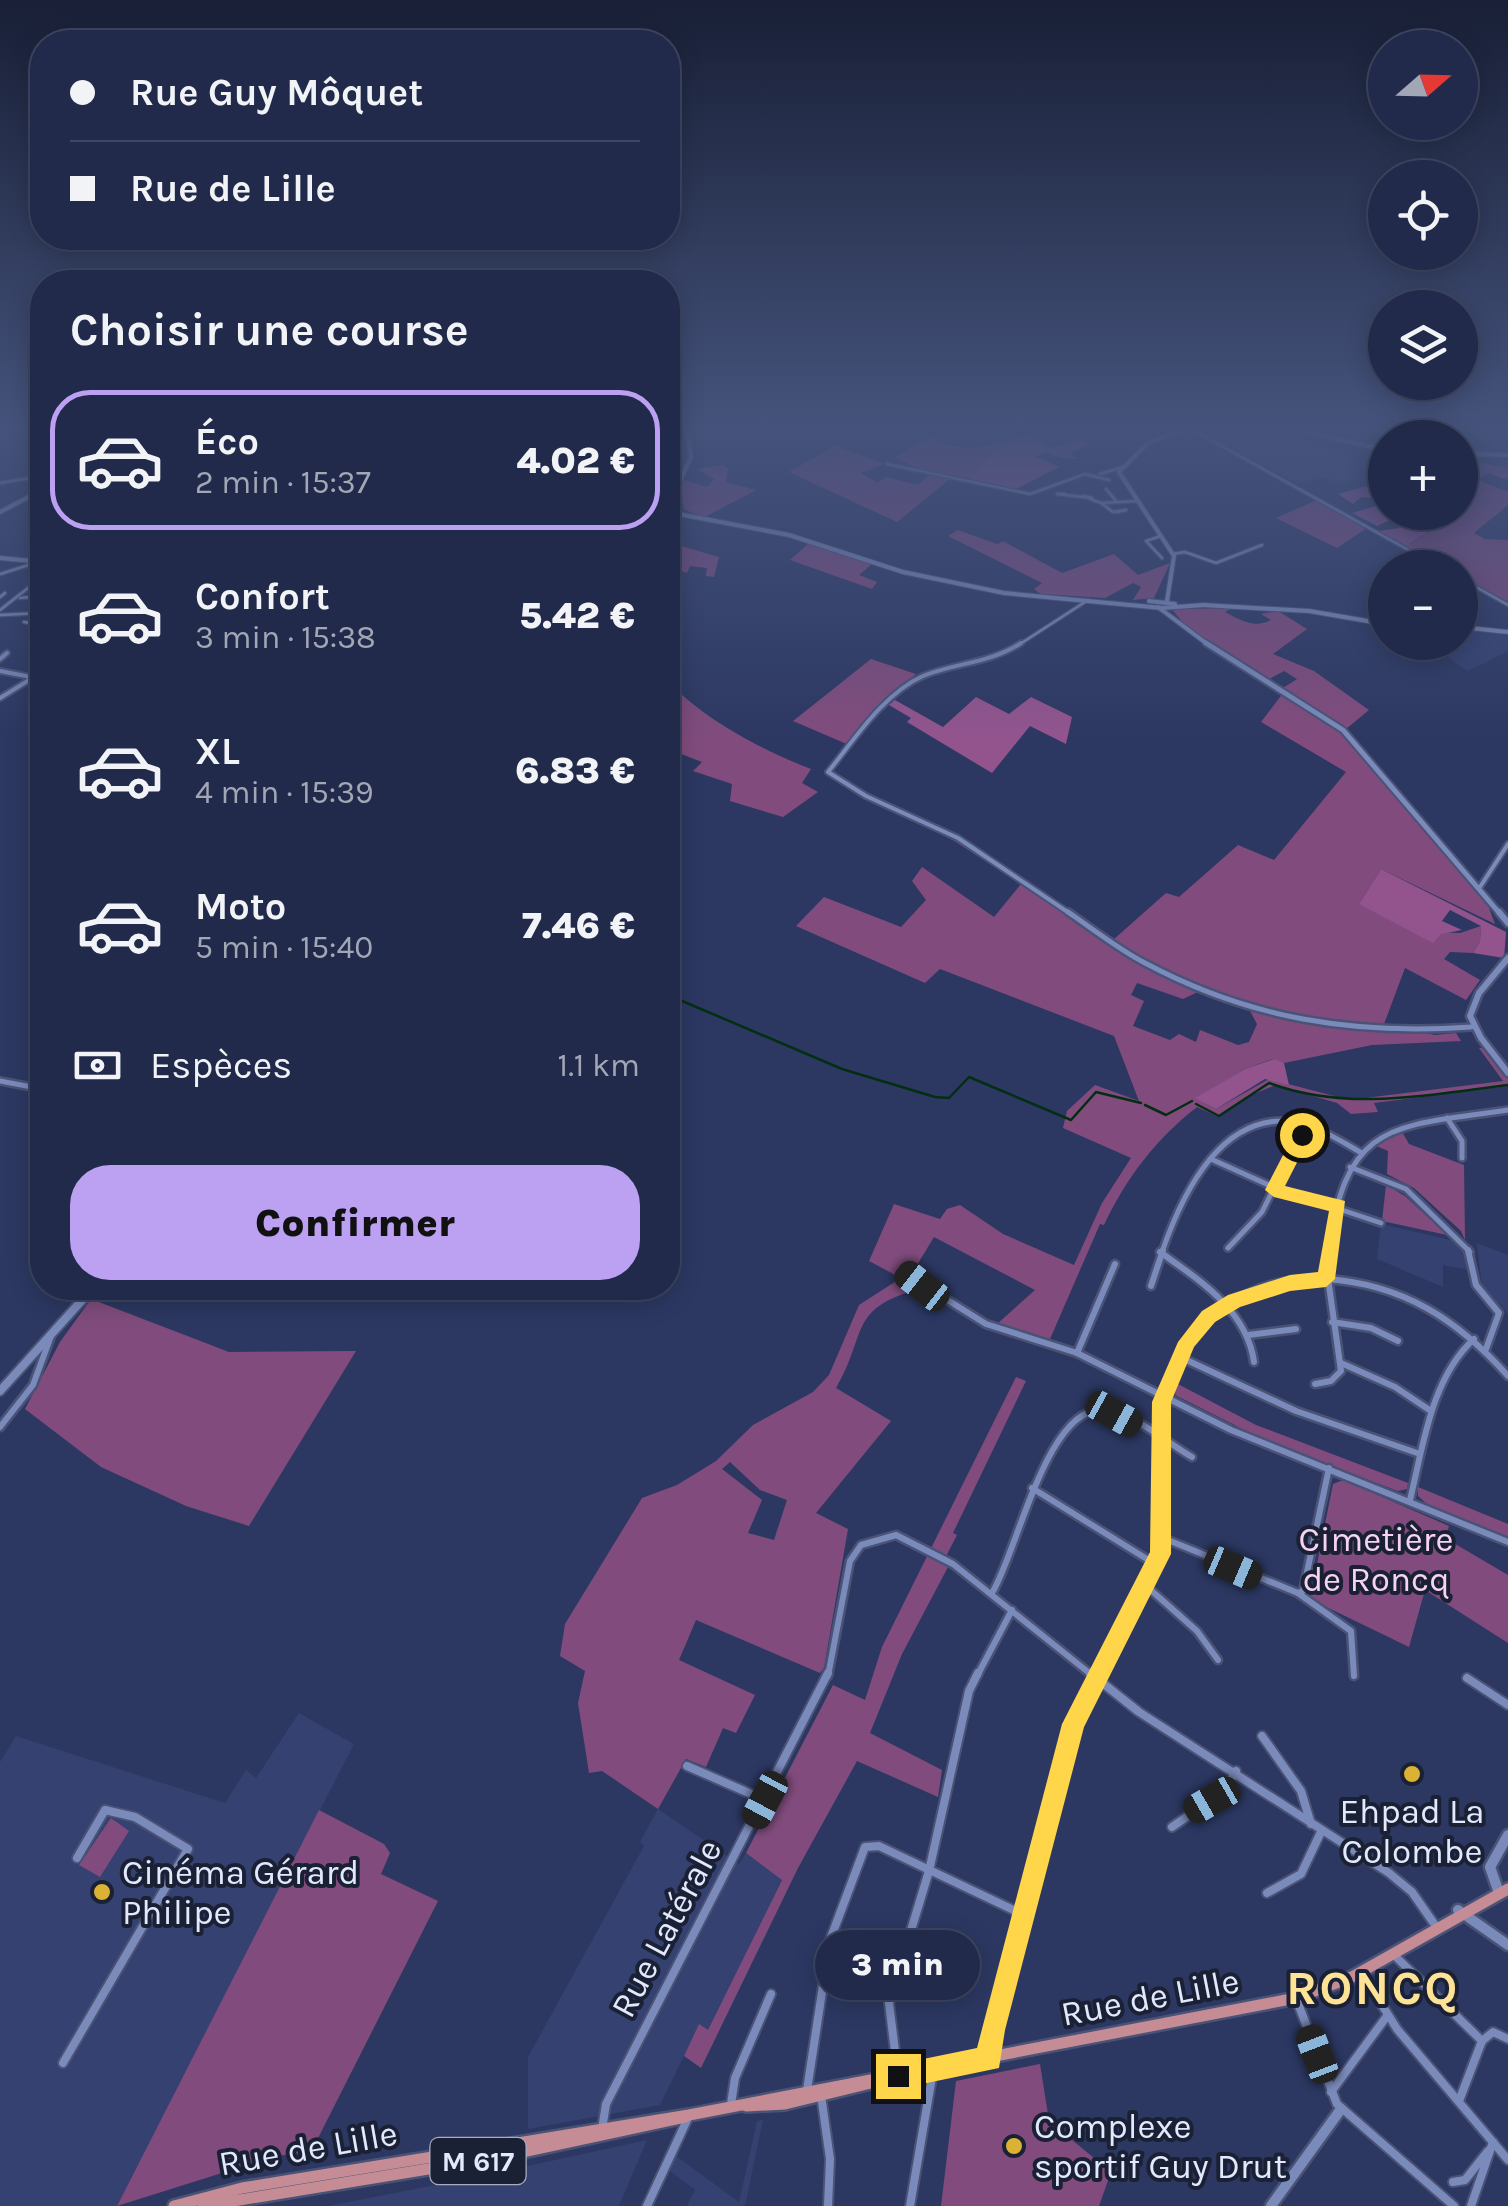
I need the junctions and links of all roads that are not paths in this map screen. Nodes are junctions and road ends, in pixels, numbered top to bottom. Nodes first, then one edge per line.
1 (776, 533) edge
2 (1159, 533) edge
3 (1379, 533) edge
4 (1161, 536) junction
5 (1262, 544) dead end
6 (1410, 550) edge
7 (1174, 554) junction
8 (0, 558) edge
9 (1162, 558) dead end
10 (30, 561) edge
11 (30, 565) edge
12 (0, 574) edge
13 (1170, 578) junction
14 (30, 587) edge
15 (1478, 588) edge
16 (30, 597) edge
17 (16, 598) junction
18 (1088, 600) junction
19 (1156, 603) junction
20 (1168, 605) junction
21 (1508, 605) edge
22 (30, 612) edge
23 (0, 613) edge
24 (1368, 621) edge
25 (24, 622) dead end
26 (30, 623) edge
27 (1179, 625) junction
28 (1478, 629) edge
29 (1508, 632) edge
30 (7, 653) dead end
31 (0, 659) edge
32 (0, 670) edge
33 (30, 678) edge
34 (30, 679) edge
35 (0, 698) edge
36 (1508, 844) edge
37 (1480, 887) junction
38 (1508, 923) edge
39 (1508, 958) edge
40 (1471, 1027) junction
41 (1508, 1073) edge
42 (0, 1081) edge
43 (30, 1086) edge
44 (1508, 1110) edge
45 (1447, 1118) junction
46 (1306, 1122) junction
47 (1360, 1152) junction
48 (1210, 1158) junction
49 (1462, 1158) dead end
50 (1350, 1167) junction
51 (1274, 1190) junction
52 (1339, 1206) junction
53 (1380, 1222) dead end
54 (1228, 1248) dead end
55 (1160, 1252) junction
56 (1114, 1264) dead end
57 (906, 1274) dead end
58 (1326, 1279) junction
59 (1151, 1286) dead end
60 (83, 1300) edge
61 (1223, 1306) junction
62 (1332, 1322) junction
63 (1296, 1329) dead end
64 (50, 1335) junction
65 (1248, 1335) junction
66 (1475, 1339) junction
67 (1398, 1340) dead end
68 (1486, 1349) junction
69 (1077, 1353) junction
70 (1180, 1357) junction
71 (1254, 1362) dead end
72 (1341, 1363) junction
73 (1508, 1376) edge
74 (1315, 1384) dead end
75 (0, 1391) edge
76 (1164, 1396) junction
77 (1431, 1411) junction
78 (0, 1427) edge
79 (1161, 1440) junction
80 (1420, 1454) junction
81 (1192, 1457) dead end
82 (1329, 1468) junction
83 (1032, 1488) junction
84 (1410, 1500) junction
85 (1162, 1538) junction
86 (1508, 1542) edge
87 (1155, 1564) junction
88 (1144, 1584) junction
89 (1298, 1593) junction
90 (992, 1594) junction
91 (1012, 1610) junction
92 (1218, 1660) dead end
93 (1094, 1676) junction
94 (1354, 1676) dead end
95 (1468, 1678) dead end
96 (1508, 1705) edge
97 (1262, 1736) dead end
98 (688, 1766) dead end
99 (1236, 1772) junction
100 (765, 1800) junction
101 (1312, 1826) junction
102 (1172, 1827) dead end
103 (1321, 1832) junction
104 (1508, 1835) edge
105 (76, 1858) dead end
106 (929, 1871) junction
107 (1503, 1891) edge
108 (1267, 1893) dead end
109 (1458, 1910) junction
110 (1024, 1914) junction
111 (1435, 1925) junction
112 (1508, 1945) edge
113 (1392, 1954) junction
114 (1362, 1972) junction
115 (771, 1994) dead end
116 (1296, 1998) junction
117 (1388, 2016) junction
118 (1508, 2039) edge
119 (1482, 2041) junction
120 (990, 2058) junction
121 (63, 2063) dead end
122 (934, 2069) junction
123 (898, 2076) junction
124 (1331, 2092) junction
125 (814, 2093) junction
126 (1459, 2102) junction
127 (731, 2106) junction
128 (1341, 2109) junction
129 (690, 2115) junction
130 (602, 2131) junction
131 (1492, 2146) junction
132 (1508, 2160) edge
133 (1464, 2180) junction
134 (1453, 2182) dead end
135 (1476, 2188) junction
136 (241, 2199) edge
137 (1276, 2204) edge
138 (174, 2206) edge
139 (202, 2206) edge
140 (647, 2206) edge
141 (828, 2206) edge
142 (910, 2206) edge
143 (1454, 2206) edge
144 (1471, 2206) edge

1 - 18 street
2 - 4 street
3 - 6 street
4 - 7 street
4 - 9 street
5 - 7 street
7 - 13 street
8 - 10 street
11 - 12 street
13 - 19 street
13 - 20 street
14 - 17 street
15 - 21 street
16 - 17 street
17 - 23 street
18 - 19 street
18 - 40 street
19 - 20 street
19 - 27 street
20 - 24 street
20 - 27 street
22 - 23 street
25 - 26 street
27 - 37 street
28 - 29 street
30 - 31 street
32 - 33 street
34 - 35 street
36 - 37 street
37 - 38 street
39 - 40 street
40 - 41 street
42 - 43 street
44 - 45 street
45 - 47 street
45 - 49 street
46 - 47 street
46 - 48 street
46 - 51 street
47 - 50 street
48 - 51 street
48 - 55 street
50 - 52 street
50 - 68 street
51 - 52 street
51 - 54 street
52 - 53 street
52 - 58 street
55 - 59 street
55 - 61 street
56 - 69 street
57 - 69 street
58 - 61 street
58 - 62 street
58 - 66 street
60 - 64 street
61 - 65 street
61 - 70 street
62 - 67 street
62 - 72 street
63 - 65 street
64 - 75 street
64 - 78 street
65 - 71 street
66 - 68 street
66 - 77 street
68 - 73 street
69 - 76 street
70 - 76 street
70 - 80 street
72 - 74 street
72 - 77 street
76 - 79 street
76 - 82 street
77 - 80 street
79 - 81 street
79 - 83 street
79 - 85 street
80 - 84 street
82 - 84 street
82 - 89 street
83 - 87 street
83 - 90 street
84 - 86 street
85 - 87 street
85 - 89 street
87 - 88 street
88 - 92 street
88 - 93 street
89 - 94 street
90 - 91 street
90 - 100 street, Rue Latérale
91 - 93 street
91 - 106 street
93 - 99 street
93 - 110 street
95 - 96 street
97 - 101 street
98 - 100 street
99 - 101 street
99 - 102 street
100 - 130 street, Rue Latérale
101 - 103 street
103 - 108 street
103 - 111 street
104 - 107 street
105 - 121 street
106 - 110 street
106 - 123 street
106 - 125 street
107 - 109 main road, Rue de Lille / M 617
109 - 111 main road, Rue de Lille / M 617
109 - 112 street
110 - 120 street
111 - 113 main road, Rue de Lille / M 617
113 - 114 main road, Rue de Lille / M 617
113 - 119 street
114 - 116 main road, Rue de Lille / M 617
114 - 117 street
115 - 127 street
116 - 120 main road, Rue de Lille / M 617
116 - 124 street
117 - 124 street
117 - 126 street
118 - 119 street
119 - 126 street
120 - 122 main road, Rue de Lille / M 617
122 - 123 main road, Rue de Lille / M 617
122 - 142 street
123 - 125 main road, Rue de Lille / M 617
124 - 128 street
125 - 127 main road, Rue de Lille / M 617
125 - 141 street
126 - 131 street
127 - 129 main road, Rue de Lille / M 617
128 - 137 street
128 - 143 street
129 - 130 main road, Rue de Lille / M 617
129 - 140 street
130 - 136 main road, Rue de Lille / M 617
131 - 132 street
131 - 133 street
131 - 135 street
133 - 134 street
133 - 135 street
135 - 144 street
136 - 138 main road, Rue de Lille / M 617
136 - 139 main road, Rue de Lille / M 617

